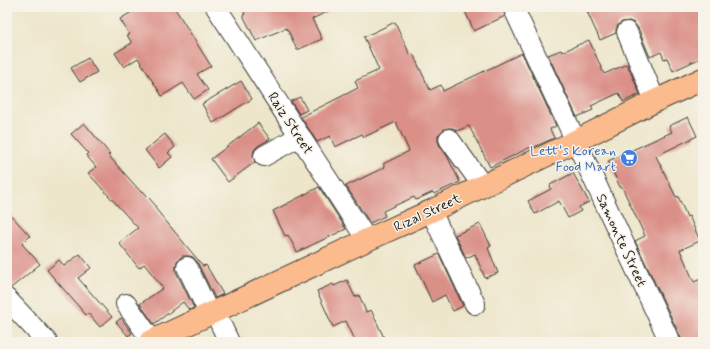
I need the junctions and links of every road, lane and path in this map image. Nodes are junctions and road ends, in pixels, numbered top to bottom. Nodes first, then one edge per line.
1 (216, 7) edge
2 (513, 7) edge
3 (627, 32) dead end
4 (703, 79) edge
5 (655, 101) junction
6 (300, 136) junction
7 (449, 139) dead end
8 (576, 141) junction
9 (264, 156) dead end
10 (483, 186) junction
11 (431, 211) junction
12 (367, 240) junction
13 (187, 267) dead end
14 (7, 298) edge
15 (126, 304) dead end
16 (474, 304) dead end
17 (212, 312) junction
18 (151, 341) edge
19 (47, 342) edge
20 (229, 342) edge
21 (670, 342) edge

1 - 6 street, Raiz Street
2 - 8 street, Samonte Street
3 - 5 street
4 - 5 main road, Rizal Street
5 - 8 main road, Rizal Street
6 - 9 street
6 - 12 street, Raiz Street
7 - 10 street
8 - 10 main road, Rizal Street
8 - 21 street, Samonte Street
10 - 11 main road, Rizal Street
11 - 12 main road, Rizal Street
11 - 16 street
12 - 17 main road, Rizal Street
13 - 17 street
14 - 19 street
15 - 18 street
17 - 18 main road, Rizal Street
17 - 20 street

